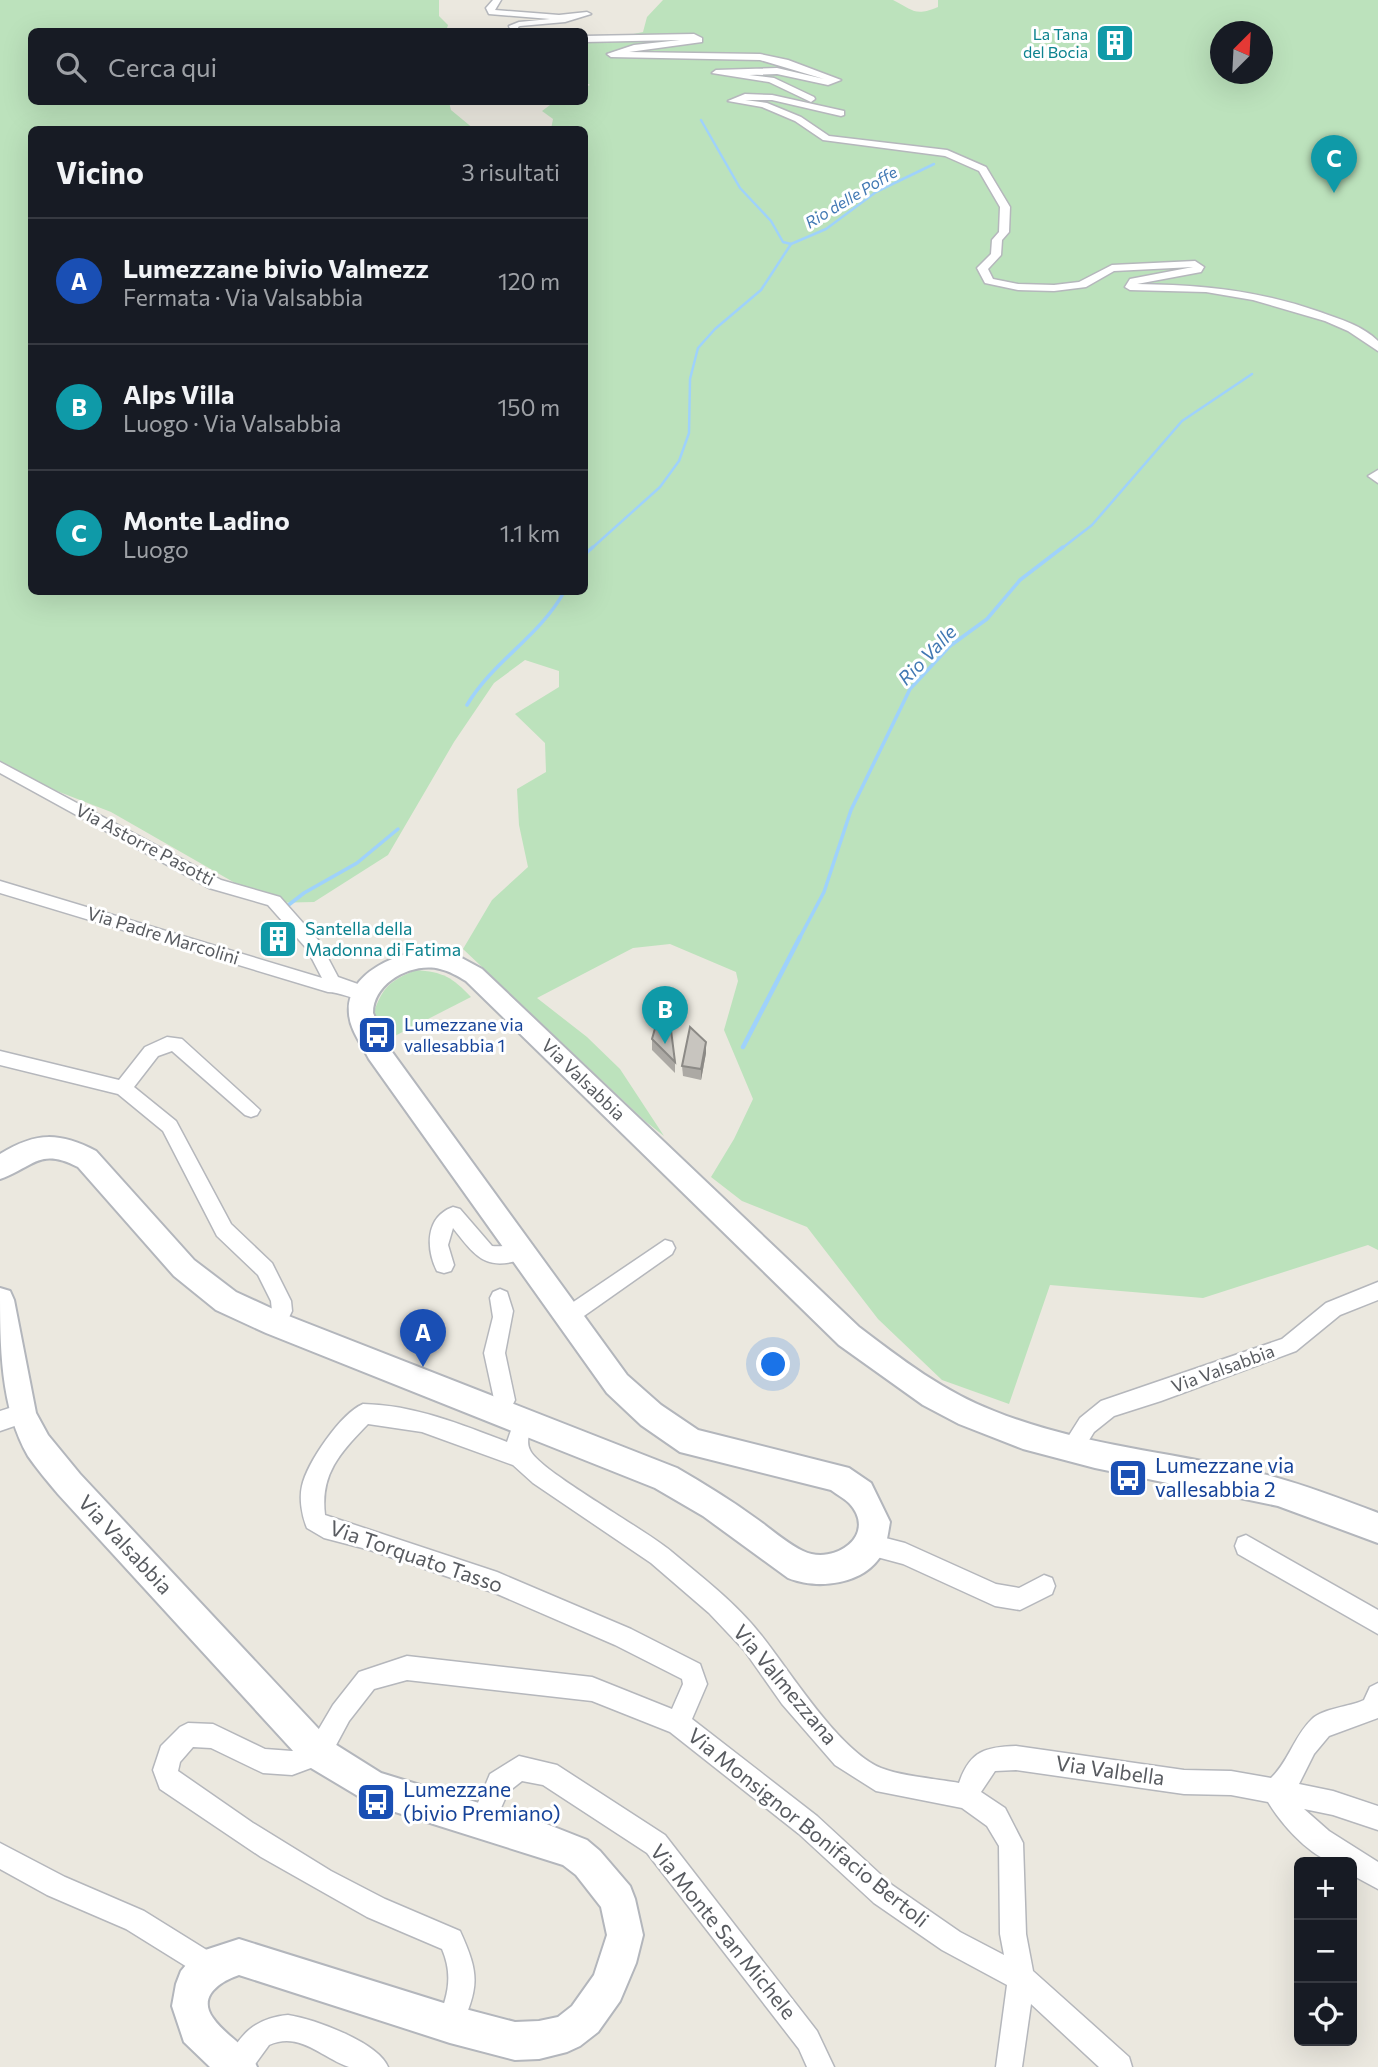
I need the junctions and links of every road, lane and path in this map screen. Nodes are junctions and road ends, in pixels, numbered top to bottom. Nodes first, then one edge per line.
1 (497, 0) edge
2 (514, 28) edge
3 (588, 38) edge
4 (1378, 348) edge
5 (0, 767) edge
6 (0, 887) edge
7 (338, 986) junction
8 (366, 994) junction
9 (0, 1058) edge
10 (124, 1088) junction
11 (251, 1110) dead end
12 (0, 1168) edge
13 (665, 1248) dead end
14 (522, 1251) junction
15 (444, 1265) dead end
16 (1378, 1291) edge
17 (500, 1297) dead end
18 (0, 1300) edge
19 (566, 1317) junction
20 (276, 1324) junction
21 (511, 1416) junction
22 (11, 1417) edge
23 (1072, 1448) junction
24 (521, 1458) junction
25 (1378, 1528) edge
26 (870, 1545) junction
27 (1246, 1546) dead end
28 (1044, 1586) dead end
29 (1378, 1623) edge
30 (1378, 1695) edge
31 (678, 1723) junction
32 (318, 1753) junction
33 (1275, 1791) junction
34 (967, 1797) junction
35 (1378, 1818) edge
36 (482, 1822) junction
37 (0, 1855) edge
38 (1378, 1876) edge
39 (209, 1966) junction
40 (1021, 1978) junction
41 (450, 2024) junction
42 (238, 2067) edge
43 (375, 2067) edge
44 (821, 2067) edge
45 (1009, 2067) edge
46 (1119, 2067) edge

1 - 2 street
3 - 4 street
5 - 7 street, Via Astorre Pasotti
6 - 7 street, Via Padre Marcolini
7 - 8 street, Via Padre Marcolini
8 - 14 main road
8 - 23 main road, Via Valsabbia
9 - 10 street
10 - 11 street
10 - 20 street
12 - 20 main road
13 - 19 street
14 - 15 street
14 - 19 main road
16 - 23 street, Via Valsabbia
17 - 21 street
18 - 22 main road, Via Valsabbia
19 - 26 main road
20 - 21 main road
21 - 24 street
21 - 26 main road
22 - 32 main road, Via Valsabbia
23 - 25 main road, Via Valsabbia
24 - 31 street, Via Torquato Tasso
24 - 34 street, Via Valmezzana
26 - 28 street
27 - 29 street
30 - 33 street
31 - 32 street, Via Monsignor Bonifacio Bertoli
31 - 40 street, Via Monsignor Bonifacio Bertoli
32 - 36 main road
32 - 41 street
33 - 34 street, Via Valbella
33 - 35 street, Via Valbella
33 - 38 street
34 - 40 street, Via Valmezzana
36 - 41 main road
36 - 44 street, Via Monte San Michele
37 - 39 street
39 - 41 main road
39 - 42 main road
40 - 45 street, Via Valmezzana
40 - 46 street, Via Monsignor Bonifacio Bertoli
42 - 43 street

